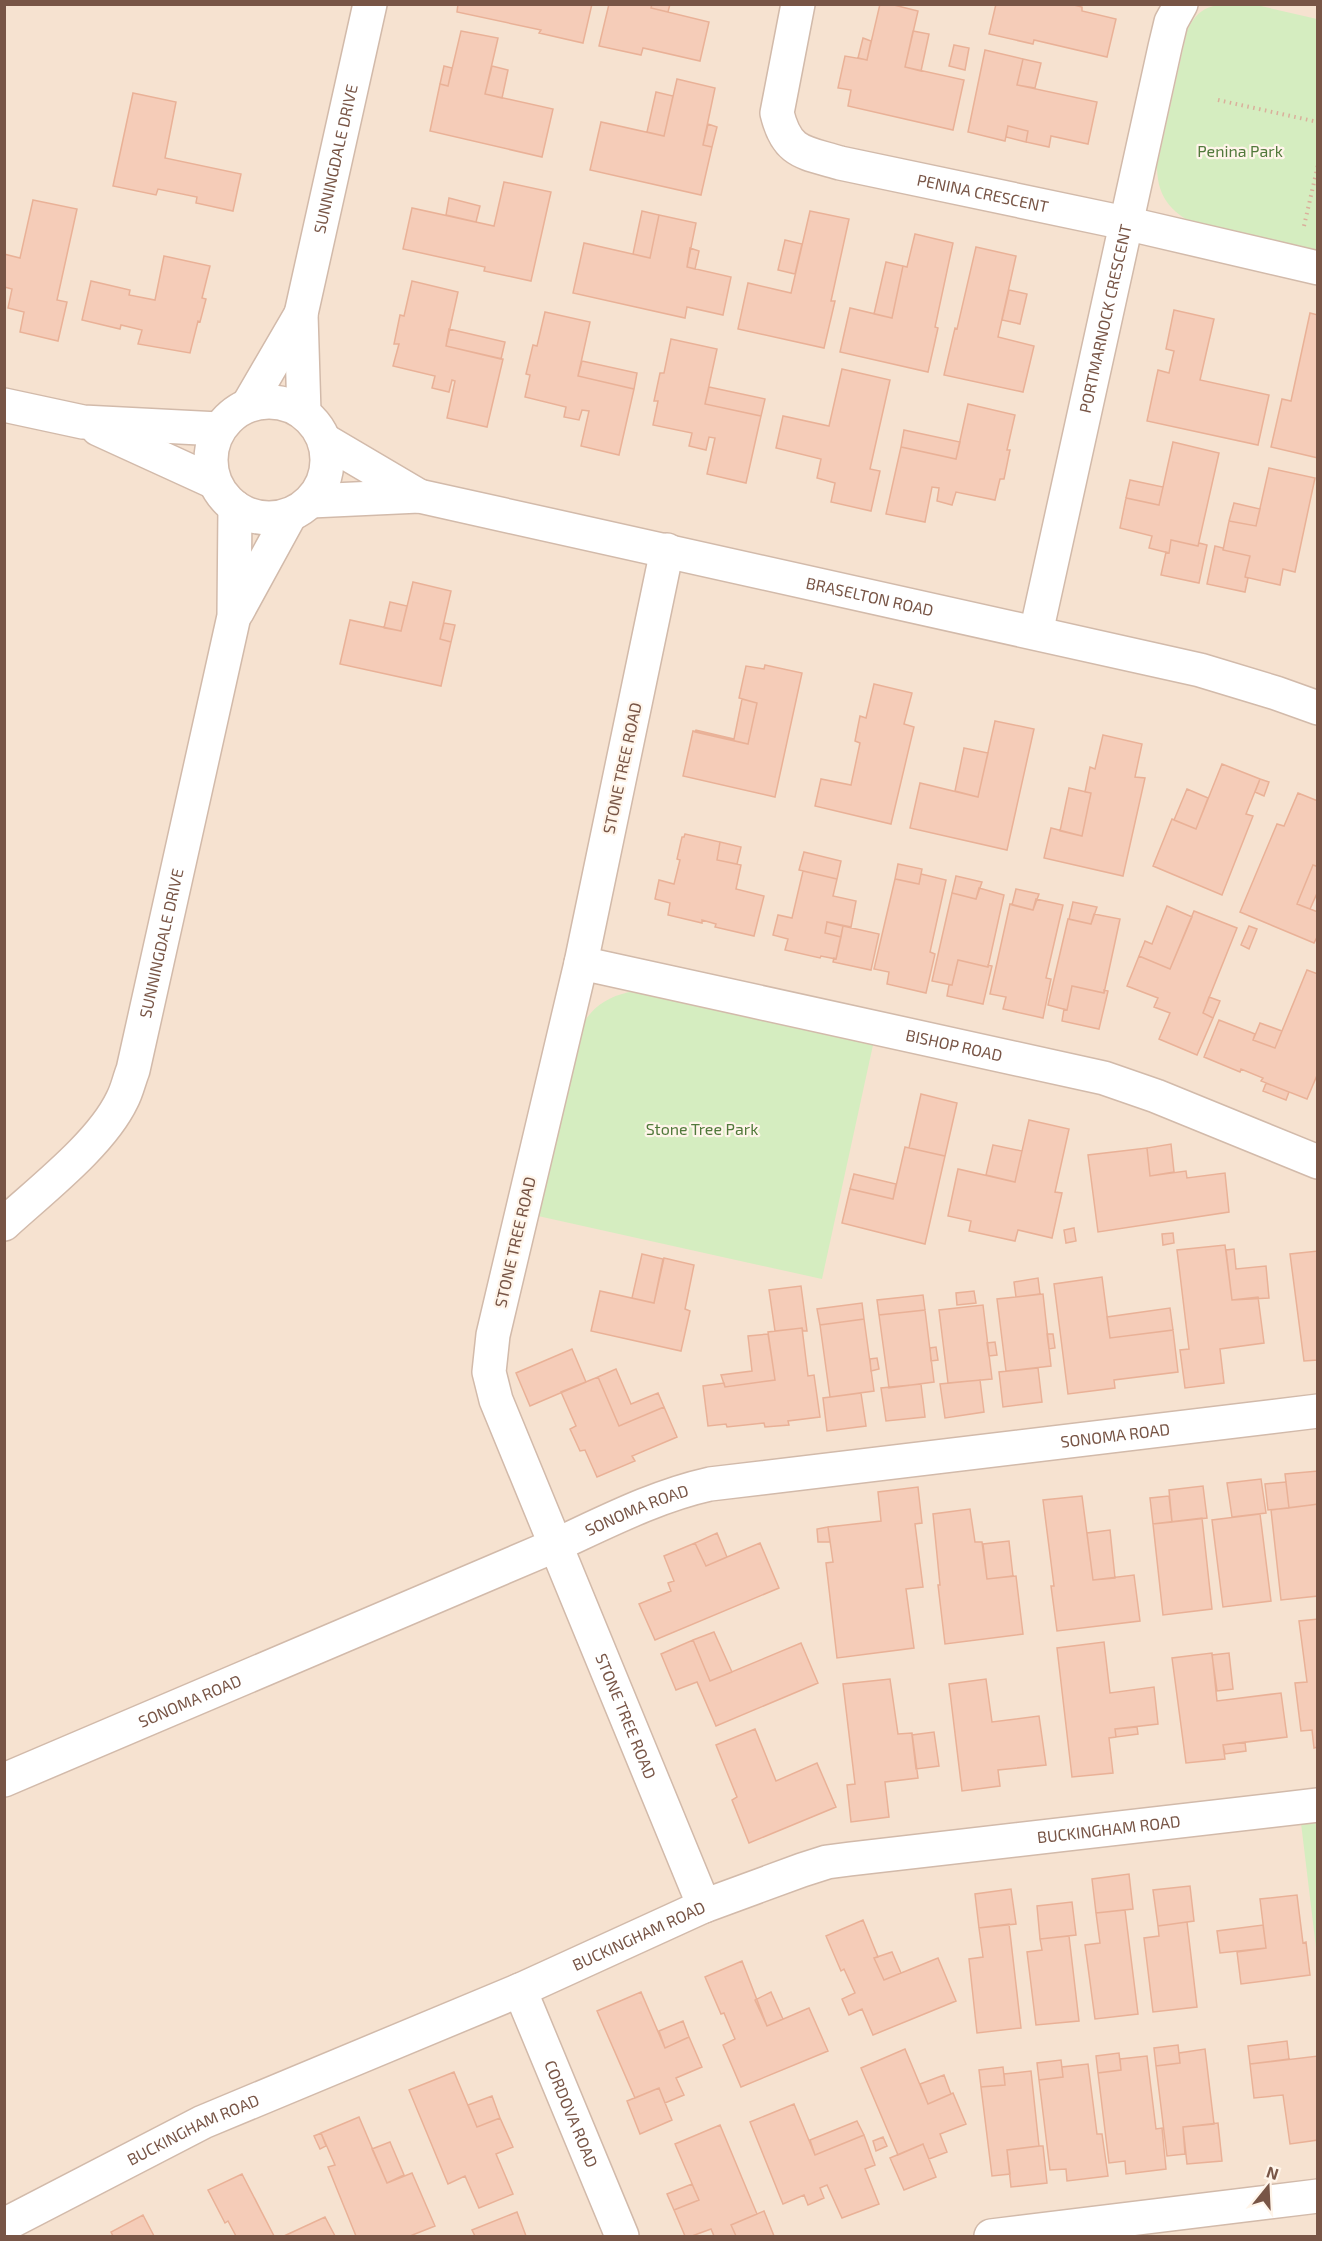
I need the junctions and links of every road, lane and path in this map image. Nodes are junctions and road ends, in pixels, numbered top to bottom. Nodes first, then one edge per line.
1 (370, 4) edge
2 (798, 4) edge
3 (1181, 4) edge
4 (1218, 100) dead end
5 (1317, 122) edge
6 (1317, 165) edge
7 (1125, 223) junction
8 (1307, 265) edge
9 (301, 314) junction
10 (4, 405) edge
11 (248, 405) junction
12 (304, 413) junction
13 (83, 422) junction
14 (219, 429) junction
15 (324, 440) junction
16 (214, 482) junction
17 (419, 496) junction
18 (234, 507) junction
19 (300, 508) junction
20 (667, 550) junction
21 (234, 616) junction
22 (1036, 633) junction
23 (1317, 708) edge
24 (581, 963) junction
25 (1317, 1162) edge
26 (4, 1224) edge
27 (1317, 1411) edge
28 (556, 1545) junction
29 (4, 1780) edge
30 (1317, 1805) edge
31 (704, 1906) junction
32 (520, 1990) junction
33 (1317, 2196) edge
34 (4, 2225) edge
35 (622, 2236) edge
36 (991, 2236) edge

1 - 9 street, SUNNINGDALE DRIVE
2 - 7 street, PENINA CRESCENT
3 - 7 street, PORTMARNOCK CRESCENT
4 - 5 path
6 - 8 path
7 - 8 street, PENINA CRESCENT
7 - 22 street, PORTMARNOCK CRESCENT
9 - 11 street, SUNNINGDALE DRIVE
9 - 12 street, SUNNINGDALE DRIVE
10 - 13 street
11 - 12 street
11 - 14 street
12 - 15 street
13 - 14 street
13 - 16 street
14 - 16 street
15 - 17 street, BRASELTON ROAD
15 - 19 street
16 - 18 street
17 - 19 street, BRASELTON ROAD
17 - 20 street, BRASELTON ROAD
18 - 19 street
18 - 21 street, SUNNINGDALE DRIVE
19 - 21 street, SUNNINGDALE DRIVE
20 - 22 street, BRASELTON ROAD
20 - 24 street, STONE TREE ROAD
21 - 26 street, SUNNINGDALE DRIVE
22 - 23 street, BRASELTON ROAD
24 - 25 street, BISHOP ROAD
24 - 28 street, STONE TREE ROAD
27 - 28 street, SONOMA ROAD
28 - 29 street, SONOMA ROAD
28 - 31 street, STONE TREE ROAD
30 - 31 street, BUCKINGHAM ROAD
31 - 32 street, BUCKINGHAM ROAD
32 - 34 street, BUCKINGHAM ROAD
32 - 35 street, CORDOVA ROAD
33 - 36 street

